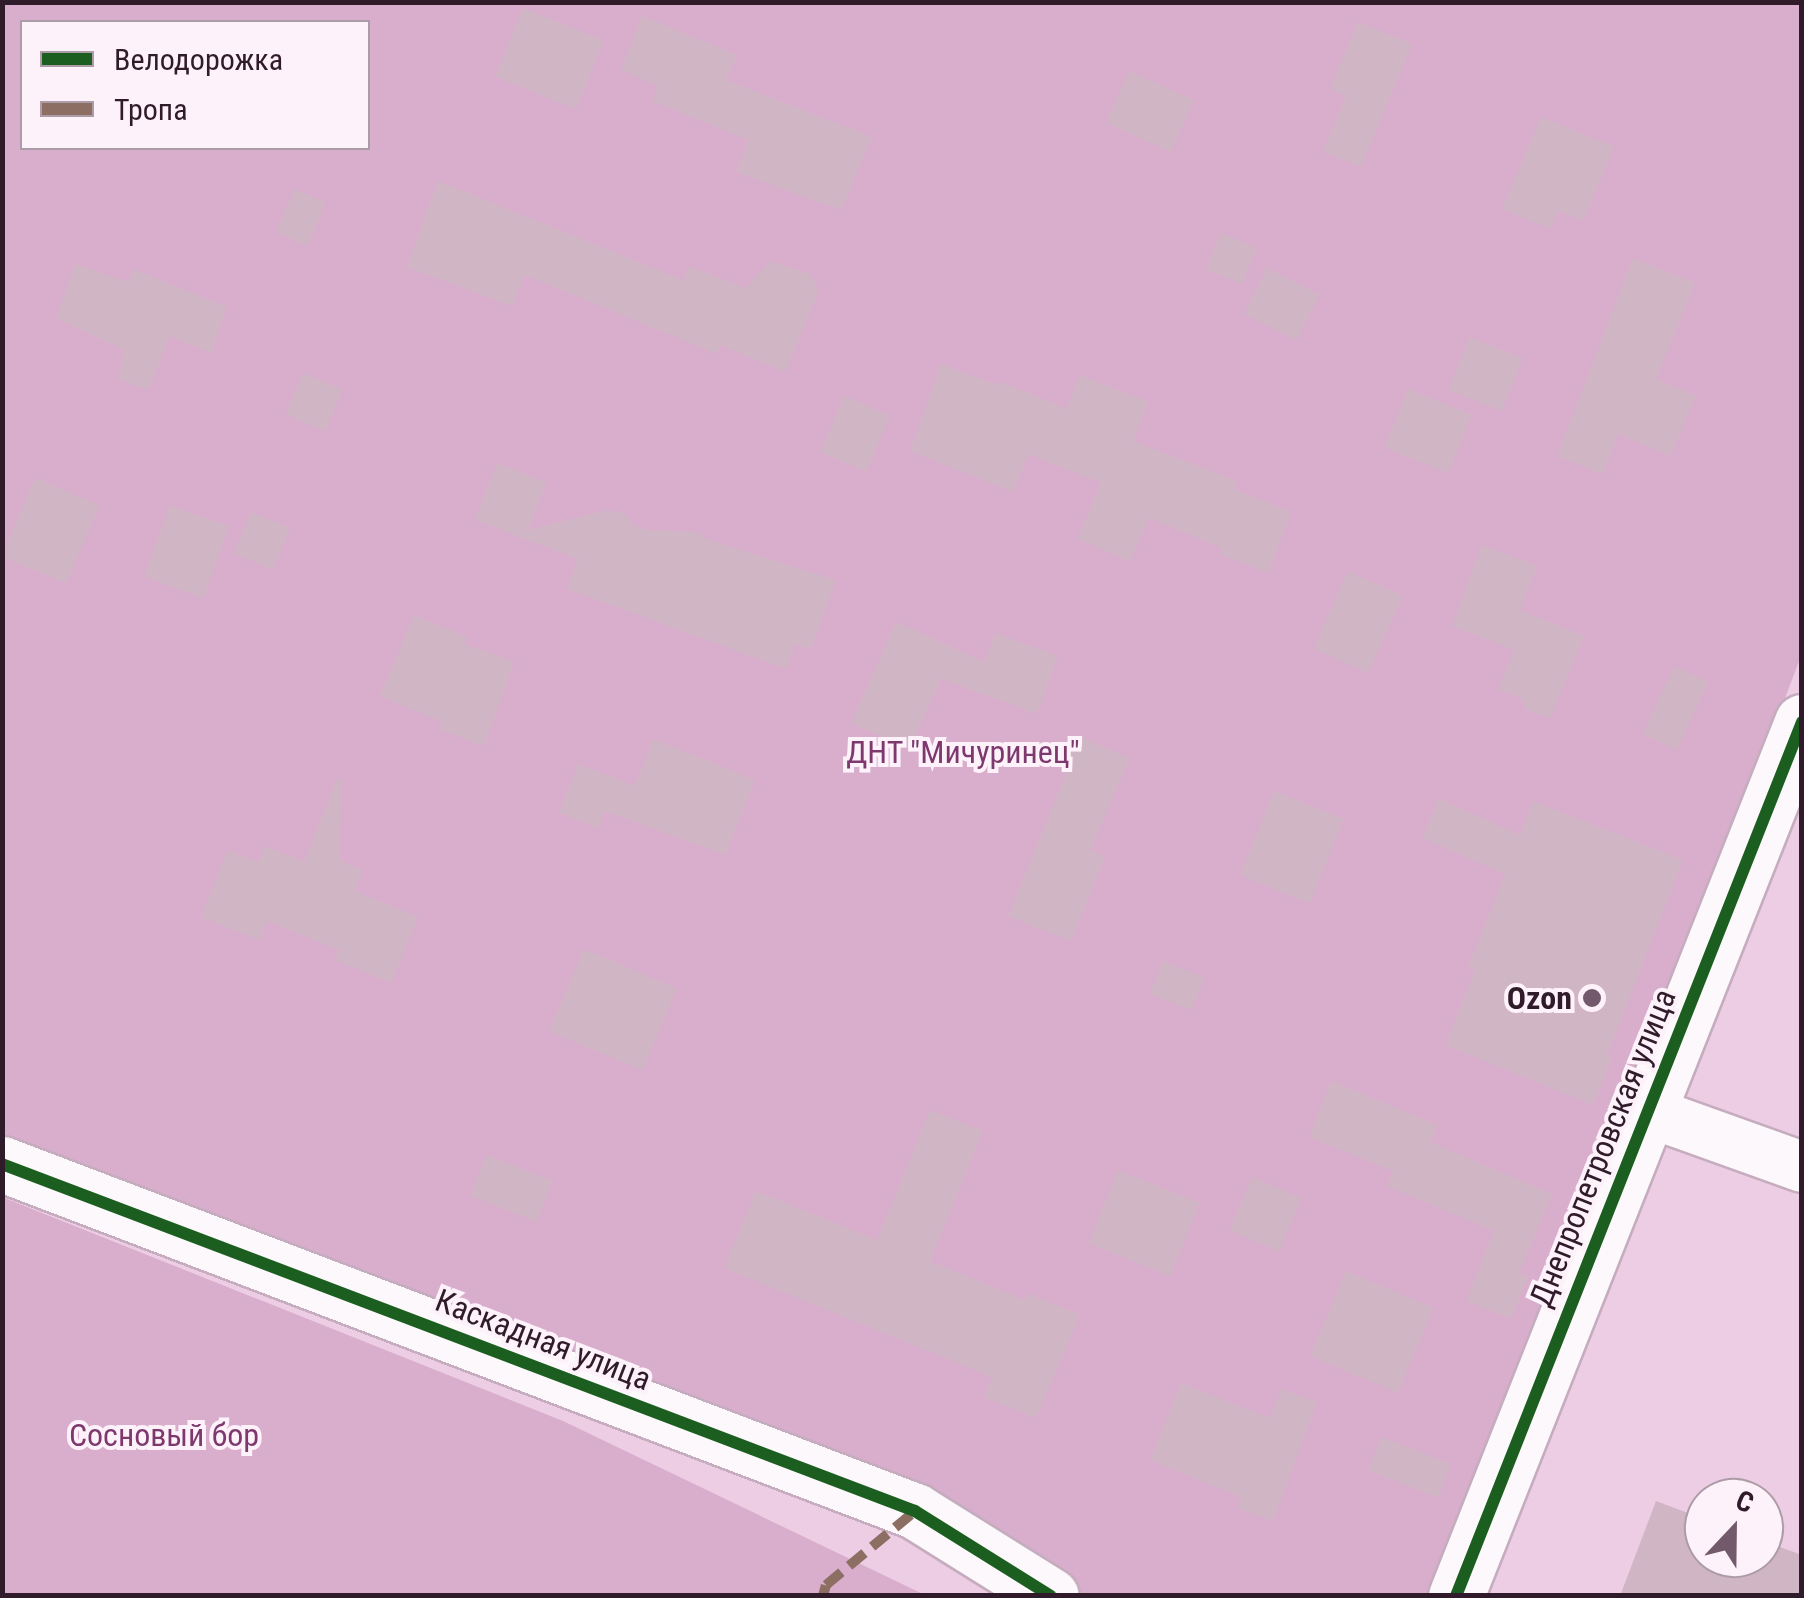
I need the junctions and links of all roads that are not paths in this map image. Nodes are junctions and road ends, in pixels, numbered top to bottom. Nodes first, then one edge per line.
1 (1802, 722) edge
2 (1646, 1111) junction
3 (2, 1164) edge
4 (1802, 1168) edge
5 (1051, 1596) edge
6 (1456, 1596) edge

1 - 2 street, Днепропетровская улица
2 - 4 street
2 - 6 street, Днепропетровская улица
3 - 5 street, Каскадная улица

